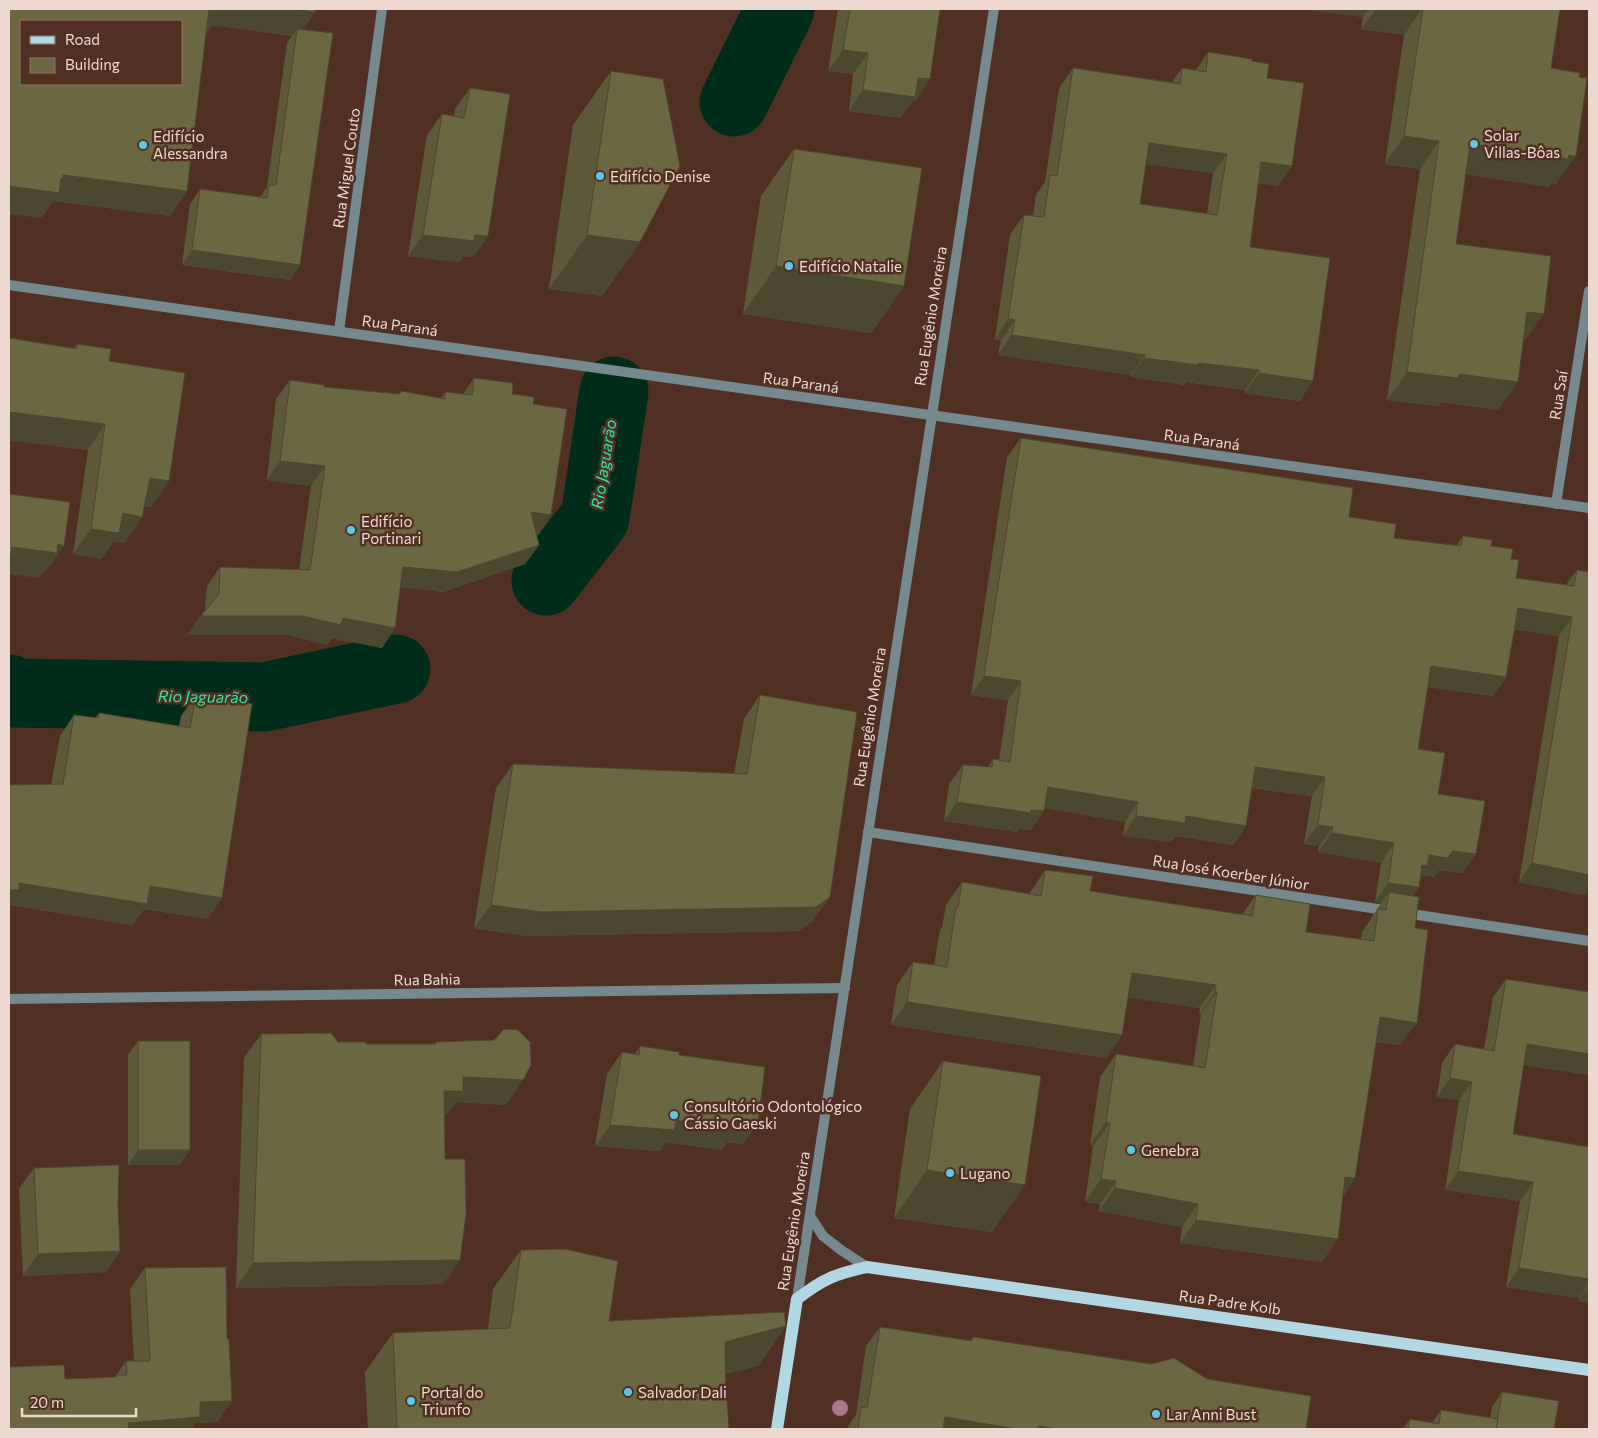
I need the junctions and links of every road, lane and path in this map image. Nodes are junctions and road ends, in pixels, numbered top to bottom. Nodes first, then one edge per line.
1 (382, 9) edge
2 (994, 9) edge
3 (9, 285) edge
4 (1589, 291) edge
5 (339, 331) junction
6 (932, 416) junction
7 (1556, 504) junction
8 (1589, 508) edge
9 (868, 832) junction
10 (1589, 941) edge
11 (845, 988) junction
12 (9, 999) edge
13 (810, 1216) junction
14 (867, 1267) junction
15 (797, 1298) junction
16 (1589, 1370) edge
17 (777, 1429) edge

1 - 5 street, Rua Miguel Couto
2 - 6 street, Rua Eugênio Moreira
3 - 5 street, Rua Paraná
4 - 7 street, Rua Saí
5 - 6 street, Rua Paraná
6 - 7 street, Rua Paraná
6 - 9 street, Rua Eugênio Moreira
7 - 8 street, Rua Paraná
9 - 10 street, Rua José Koerber Júnior
9 - 11 street, Rua Eugênio Moreira
11 - 12 street, Rua Bahia
11 - 13 street, Rua Eugênio Moreira
13 - 14 street, Rua Padre Kolb
13 - 15 street, Rua Eugênio Moreira
14 - 15 main road, Rua Padre Kolb
14 - 16 main road, Rua Padre Kolb
15 - 17 main road, Rua Eugênio Moreira

